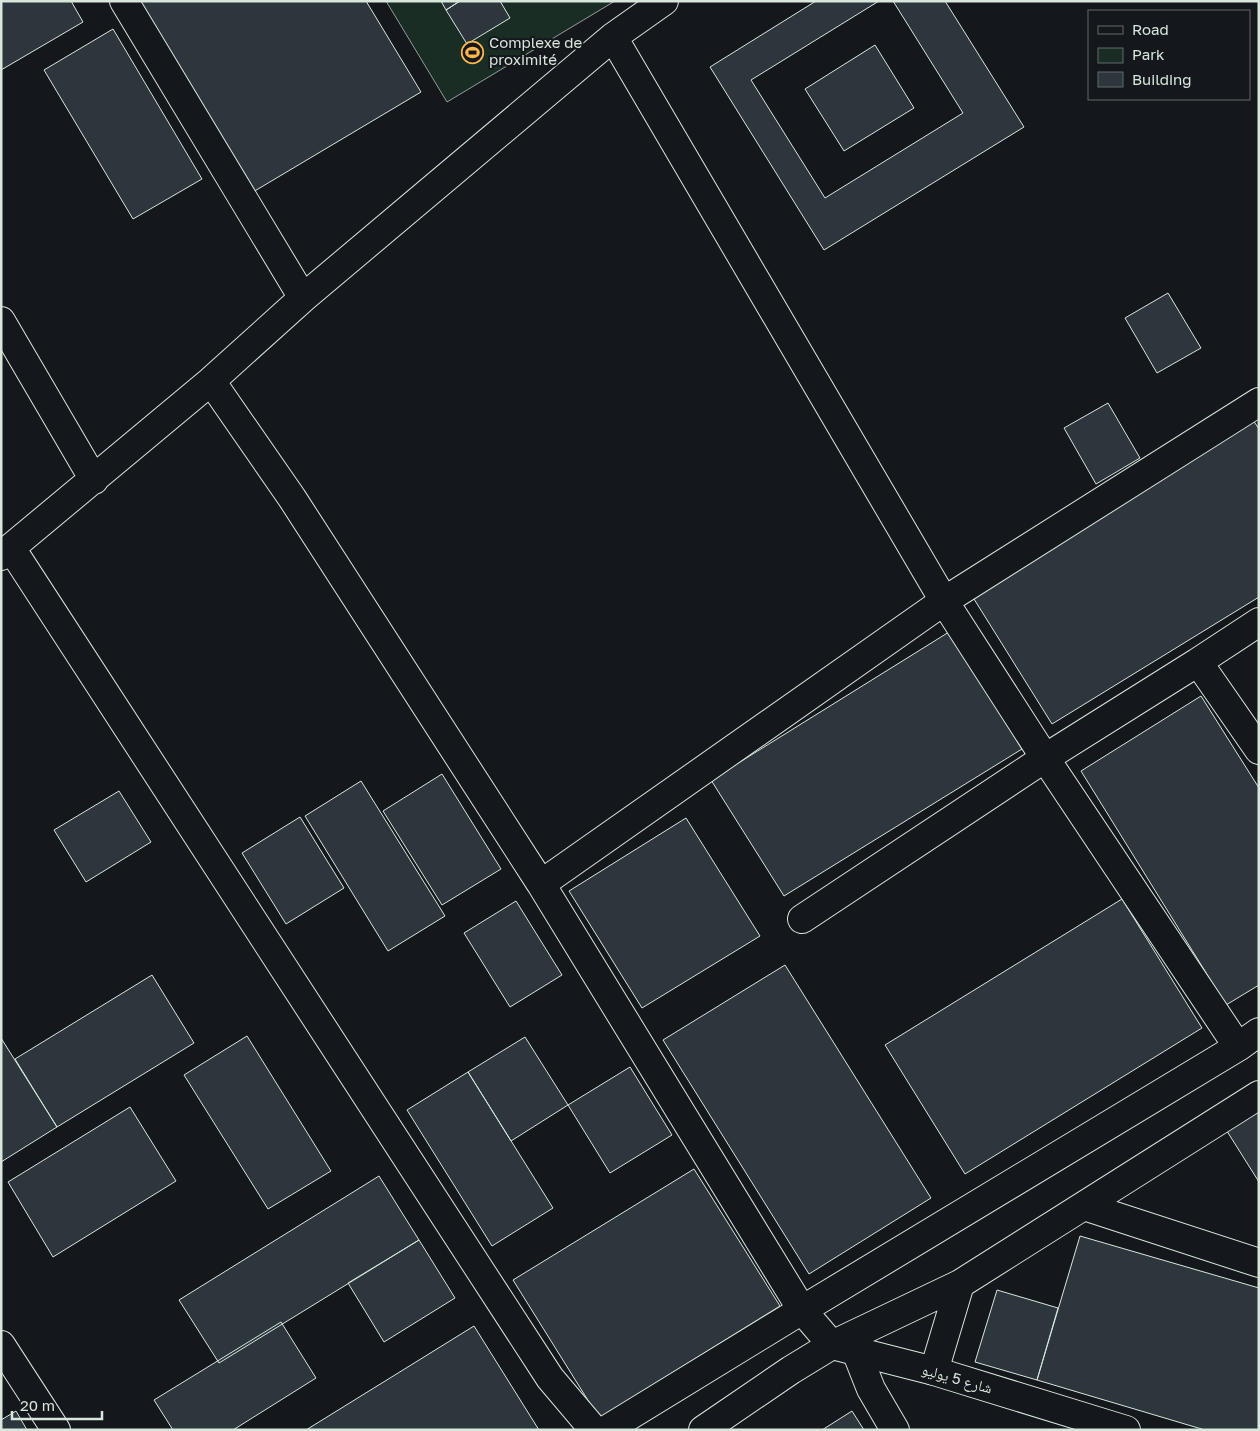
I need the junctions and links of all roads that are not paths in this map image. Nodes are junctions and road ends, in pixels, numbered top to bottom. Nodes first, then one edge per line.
1 (124, 1) edge
2 (664, 1) edge
3 (613, 37) junction
4 (303, 298) junction
5 (1, 321) edge
6 (211, 381) junction
7 (1259, 402) edge
8 (94, 480) junction
9 (6, 552) edge
10 (944, 601) junction
11 (1259, 622) edge
12 (1198, 662) junction
13 (1259, 750) edge
14 (1045, 758) junction
15 (541, 884) junction
16 (802, 919) dead end
17 (1248, 1040) edge
18 (1259, 1094) edge
19 (1084, 1206) junction
20 (1259, 1263) edge
21 (960, 1284) junction
22 (802, 1310) junction
23 (1, 1344) edge
24 (844, 1348) junction
25 (934, 1371) junction
26 (1118, 1428) edge
27 (56, 1430) edge
28 (594, 1430) edge
29 (606, 1430) edge
30 (703, 1430) edge
31 (895, 1430) edge

1 - 4 street
2 - 3 street
3 - 4 street
3 - 10 street
4 - 6 street
5 - 8 street
6 - 8 street
6 - 15 street
7 - 10 street
8 - 9 street
9 - 28 street
10 - 14 street
10 - 15 street
11 - 12 street
12 - 13 street
12 - 14 street
14 - 16 street
14 - 17 street
15 - 22 street
17 - 22 street
18 - 19 street
19 - 20 street
19 - 21 street
21 - 24 street
21 - 25 street
22 - 24 street
22 - 29 street
23 - 27 street
24 - 25 street, شارع 5 يوليو
24 - 30 street
24 - 31 street
25 - 26 street, شارع 5 يوليو

